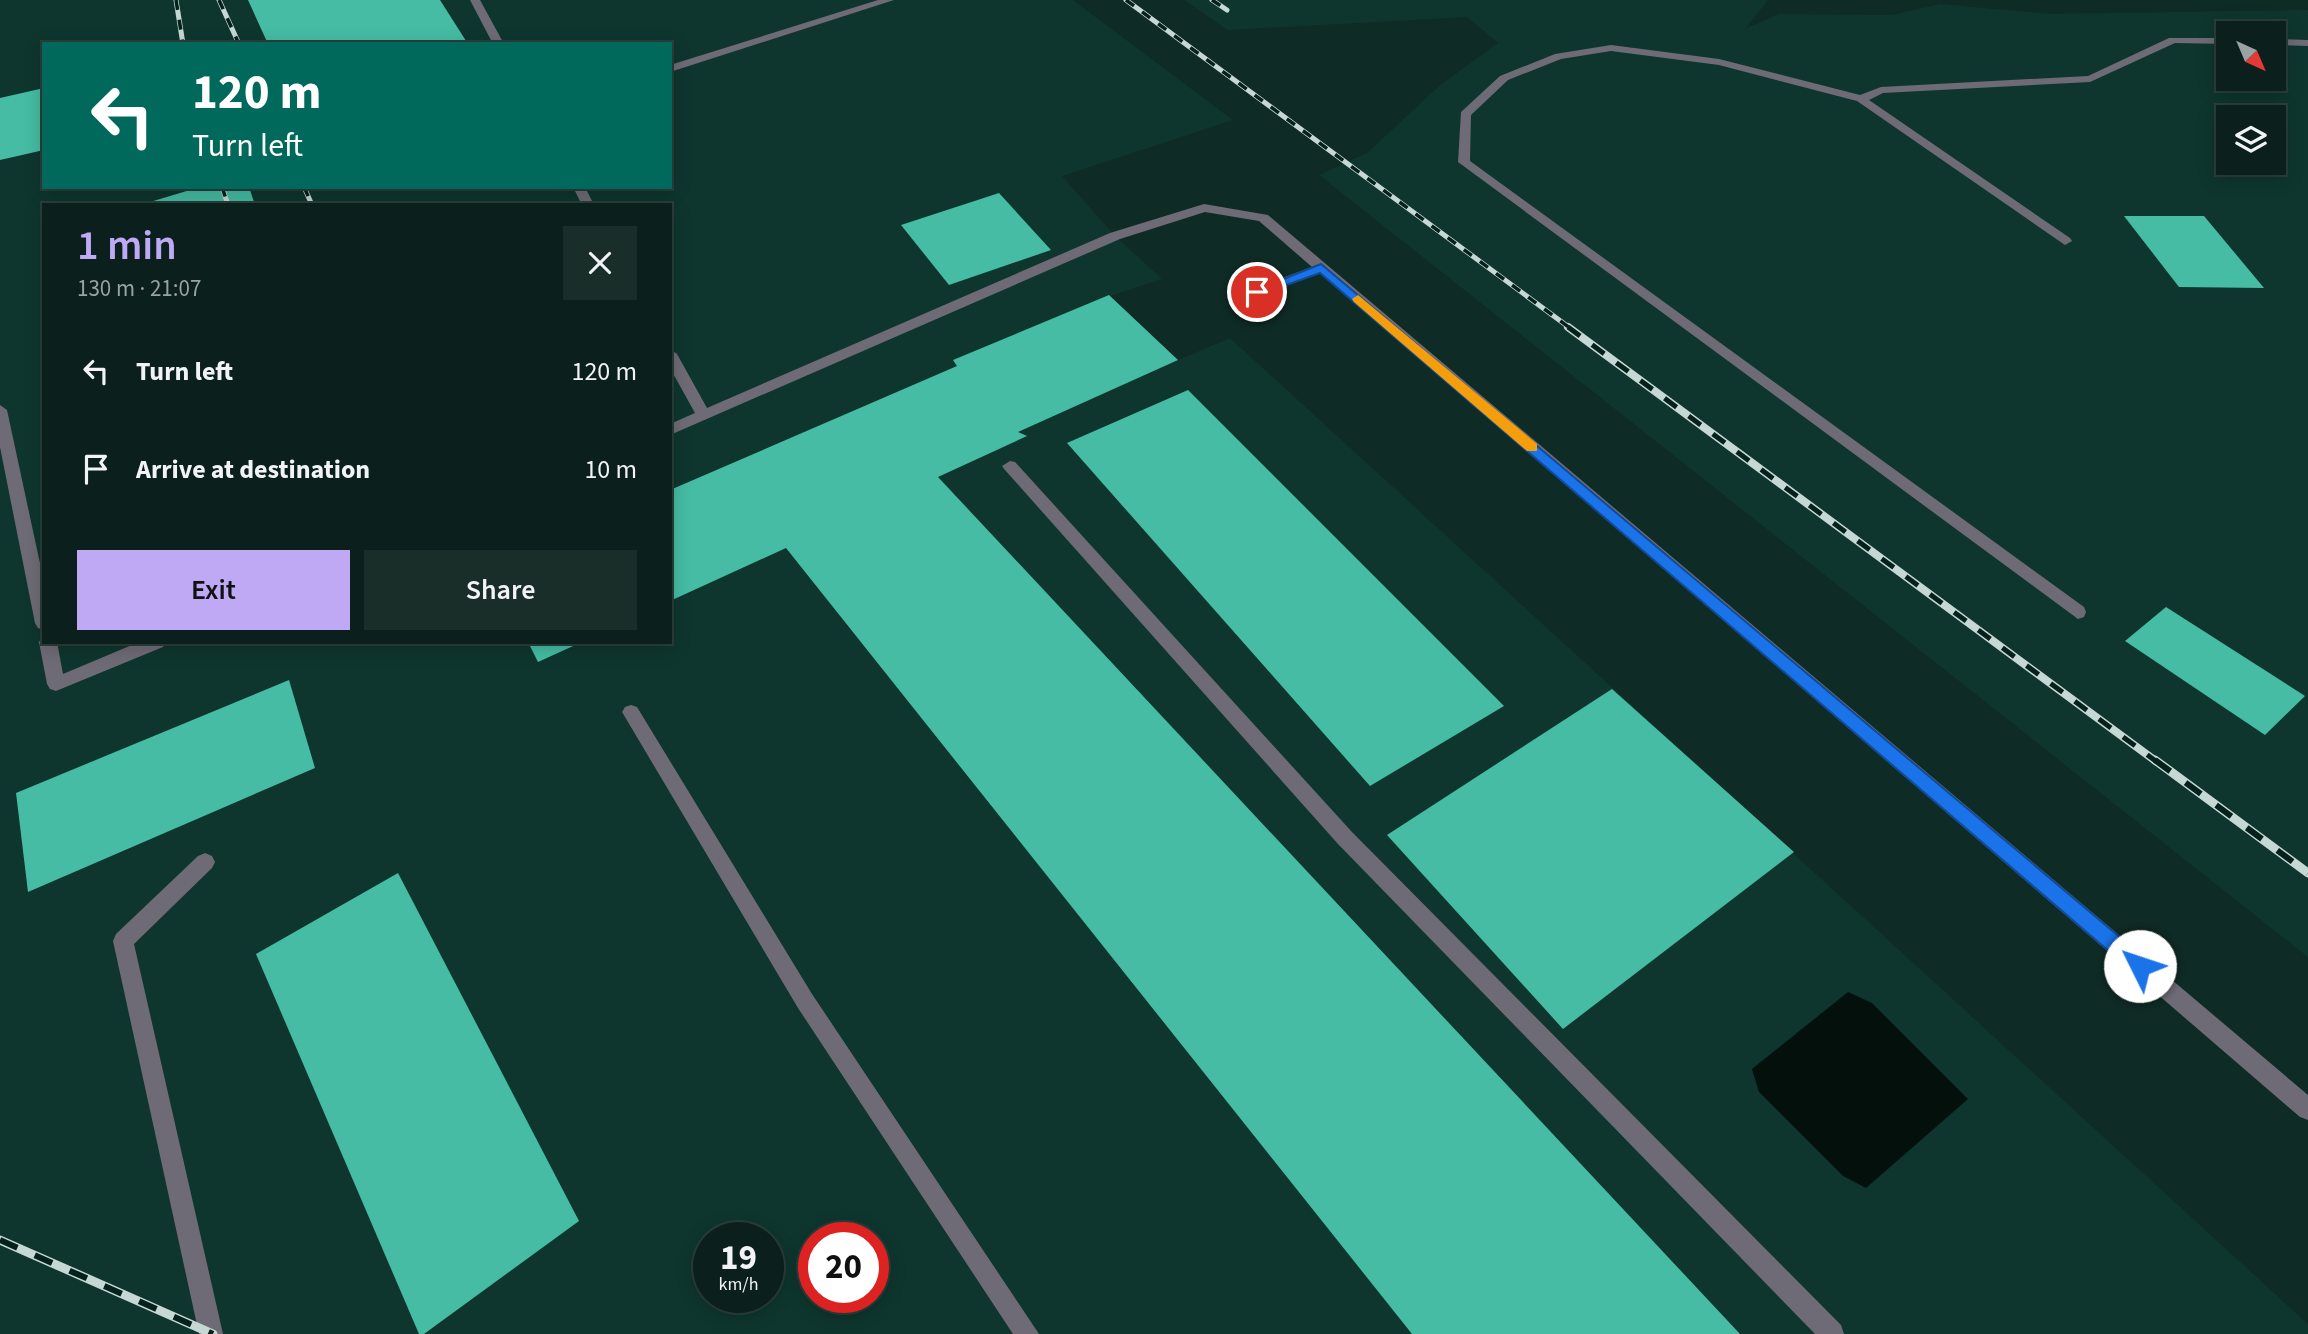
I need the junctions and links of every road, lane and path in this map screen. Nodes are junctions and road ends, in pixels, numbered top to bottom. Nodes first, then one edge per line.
1 (475, 0) edge
2 (888, 0) edge
3 (2216, 41) edge
4 (498, 42) edge
5 (2286, 42) edge
6 (2308, 43) edge
7 (672, 68) edge
8 (1861, 100) junction
9 (2065, 242) dead end
10 (1321, 268) junction
11 (1236, 300) dead end
12 (672, 358) edge
13 (0, 410) edge
14 (704, 416) junction
15 (672, 429) edge
16 (1010, 466) dead end
17 (2078, 612) dead end
18 (42, 613) edge
19 (48, 644) edge
20 (152, 644) edge
21 (631, 712) dead end
22 (205, 862) dead end
23 (2308, 1109) edge
24 (211, 1334) edge
25 (1027, 1334) edge
26 (1832, 1334) edge

1 - 4 lane
2 - 7 lane
3 - 8 lane
5 - 6 lane
8 - 9 lane
8 - 17 lane
10 - 11 lane
10 - 14 lane
10 - 23 lane
12 - 14 lane
13 - 18 lane
14 - 15 lane
16 - 26 lane
19 - 20 lane
21 - 25 lane
22 - 24 lane

